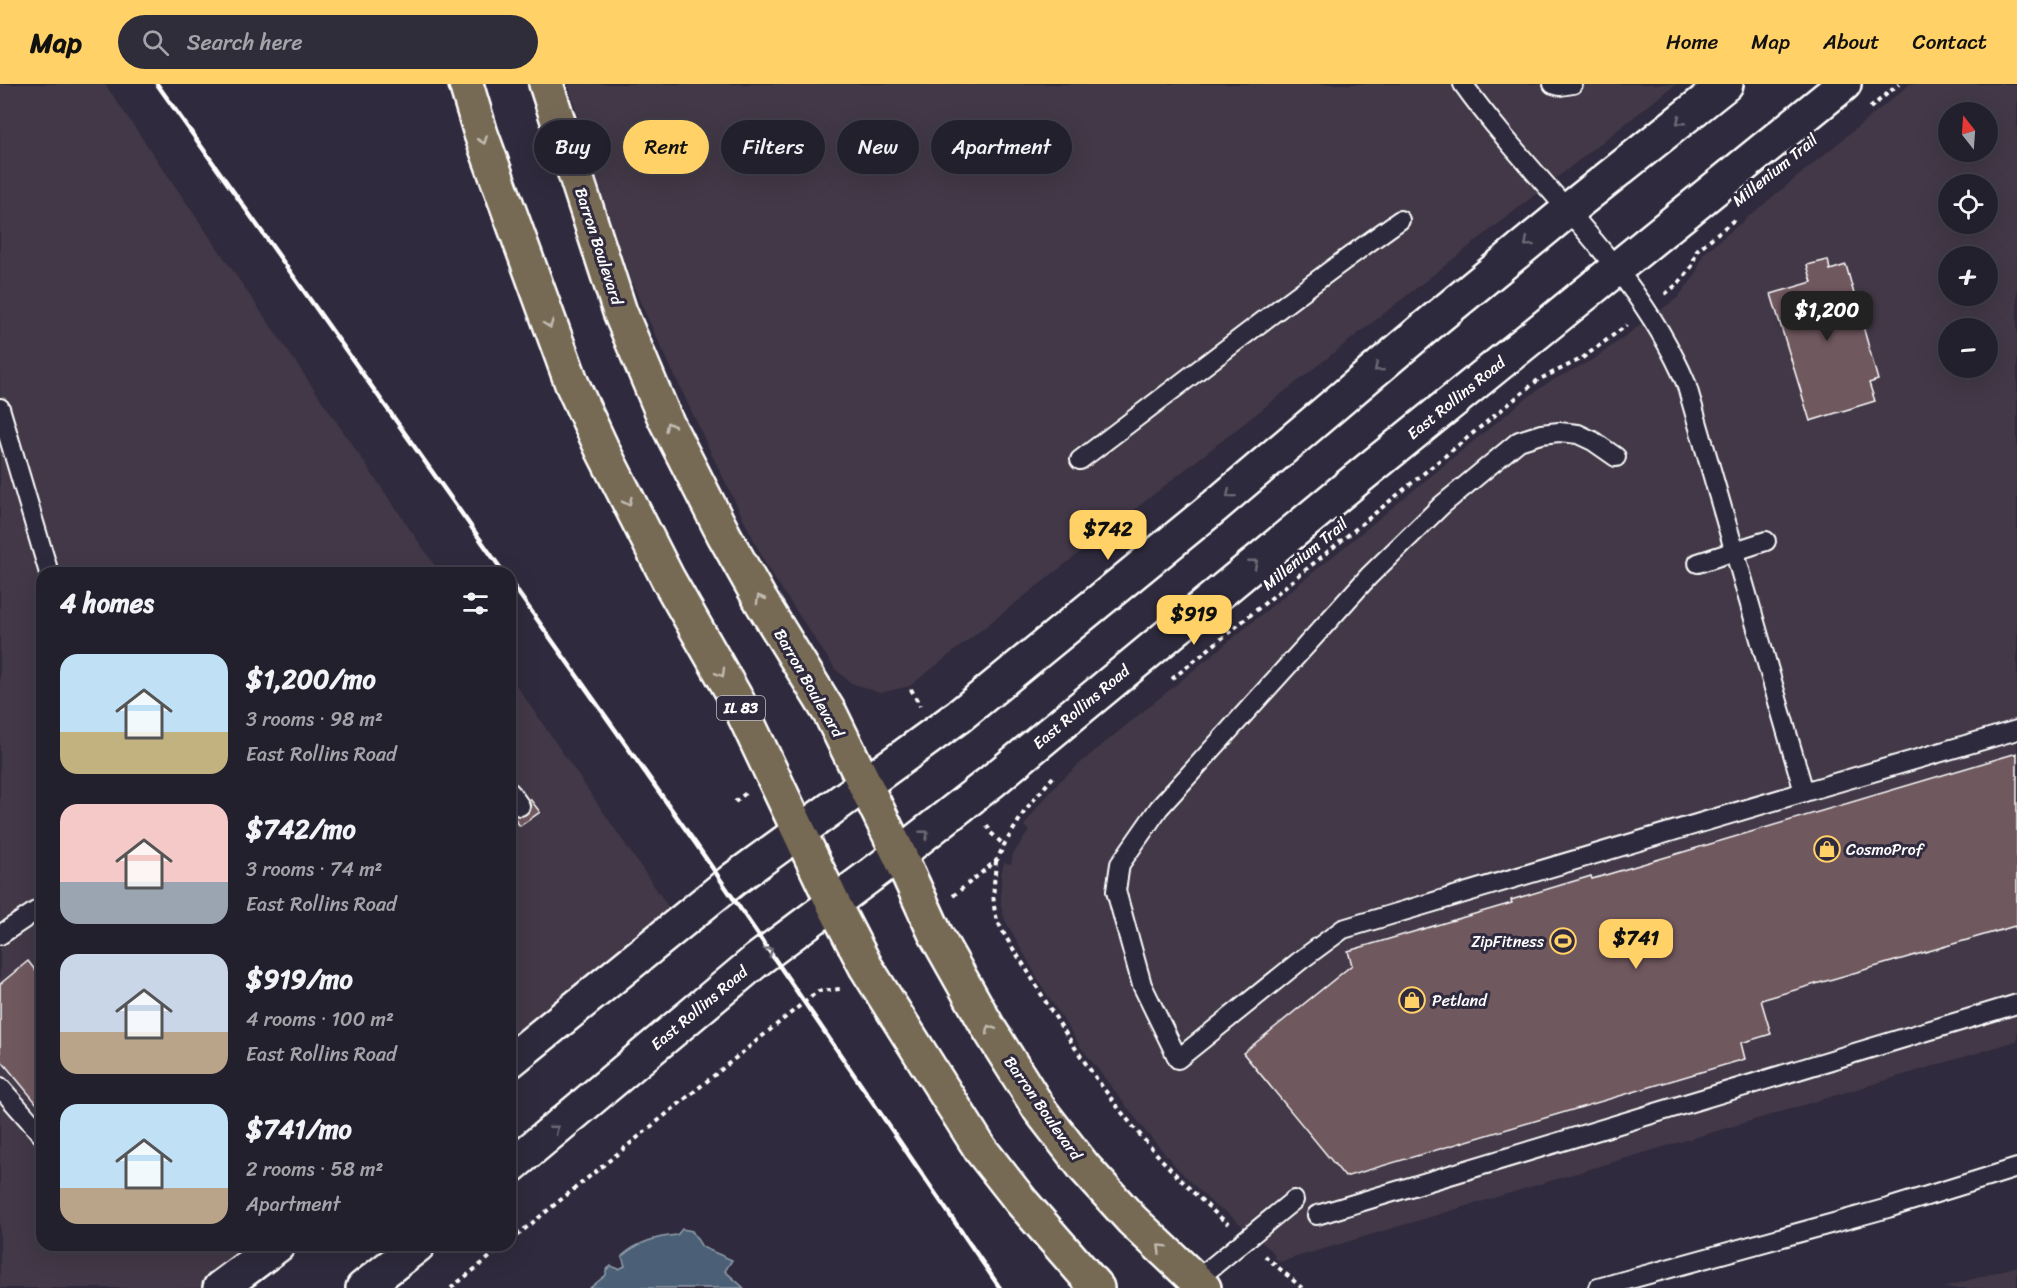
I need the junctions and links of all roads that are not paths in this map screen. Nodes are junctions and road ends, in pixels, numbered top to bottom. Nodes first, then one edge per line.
1 (466, 84) edge
2 (546, 84) edge
3 (1463, 84) edge
4 (1553, 84) edge
5 (1573, 84) edge
6 (1726, 84) edge
7 (1844, 84) edge
8 (1567, 211) junction
9 (1400, 220) dead end
10 (1617, 268) junction
11 (0, 408) edge
12 (1616, 457) dead end
13 (7, 459) edge
14 (1080, 460) dead end
15 (1766, 541) dead end
16 (1735, 551) junction
17 (1698, 563) dead end
18 (47, 567) edge
19 (2017, 730) edge
20 (864, 785) junction
21 (1804, 792) junction
22 (799, 832) junction
23 (899, 854) junction
24 (833, 903) junction
25 (36, 911) edge
26 (0, 935) edge
27 (2017, 1004) edge
28 (516, 1056) edge
29 (0, 1087) edge
30 (36, 1128) edge
31 (516, 1162) edge
32 (2017, 1168) edge
33 (1294, 1200) dead end
34 (1317, 1215) dead end
35 (270, 1251) edge
36 (410, 1251) edge
37 (1200, 1285) edge
38 (220, 1288) edge
39 (363, 1288) edge
40 (1097, 1288) edge
41 (1598, 1288) edge

1 -> 22 main road, IL 83
20 -> 2 main road, Barron Boulevard
3 - 8 lane
4 - 5 lane
6 -> 8 main road
7 - 10 main road, East Rollins Road
8 - 10 lane
8 -> 20 main road
9 - 14 lane
10 - 16 lane
23 -> 10 main road, East Rollins Road
11 - 13 lane
12 - 21 lane
13 - 18 lane
15 - 16 lane
16 - 17 lane
16 - 21 lane
19 - 21 lane
20 - 22 main road
20 - 23 main road, Barron Boulevard
22 - 24 main road, IL 83
22 - 28 main road
23 - 24 main road, East Rollins Road
37 -> 23 main road, Barron Boulevard
31 -> 24 main road, East Rollins Road
24 - 40 main road, IL 83
25 - 26 lane
27 - 34 lane
29 - 30 lane
32 - 41 lane
33 - 37 lane
35 - 38 main road
36 - 39 main road

